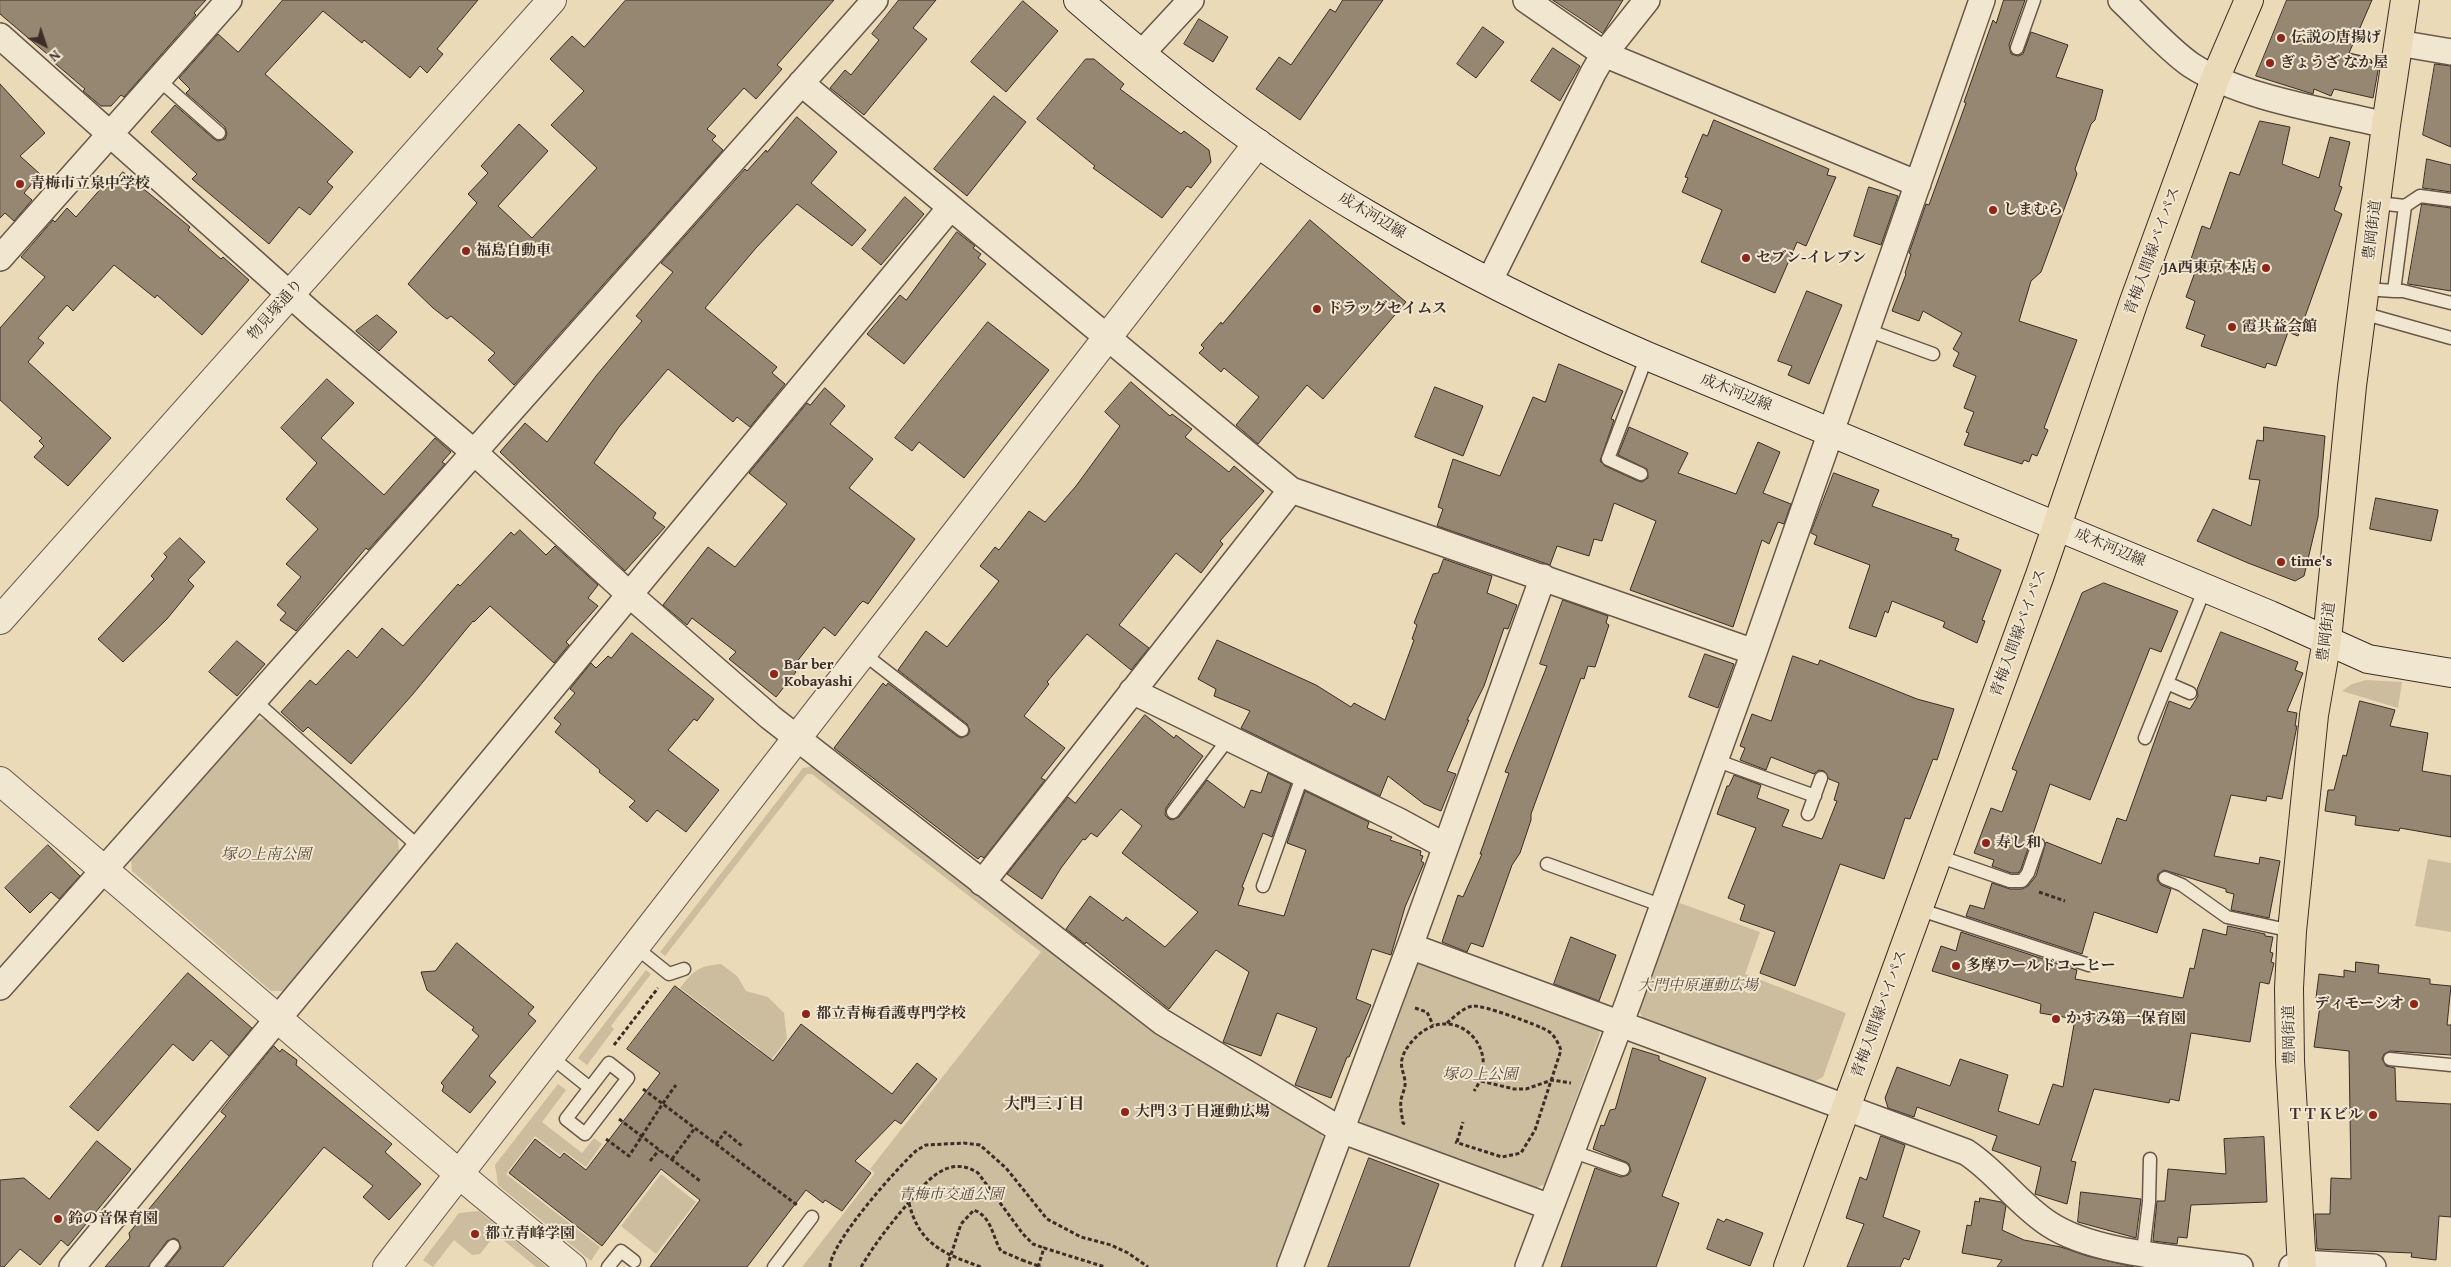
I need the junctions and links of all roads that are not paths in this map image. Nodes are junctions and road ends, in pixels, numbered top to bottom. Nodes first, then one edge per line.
1 (229, 0) edge
2 (552, 0) edge
3 (875, 0) edge
4 (1078, 0) edge
5 (1191, 0) edge
6 (1647, 0) edge
7 (1982, 0) edge
8 (2034, 0) edge
9 (2120, 0) edge
10 (2250, 0) edge
11 (2405, 0) edge
12 (1534, 2) edge
13 (0, 36) edge
14 (2398, 44) junction
15 (2017, 48) dead end
16 (2451, 52) edge
17 (1141, 54) junction
18 (1604, 54) junction
19 (158, 79) junction
20 (2216, 80) junction
21 (802, 83) junction
22 (2386, 125) junction
23 (219, 133) dead end
24 (110, 135) junction
25 (1258, 143) junction
26 (1918, 184) junction
27 (2451, 200) edge
28 (2376, 203) junction
29 (2405, 206) junction
30 (950, 208) junction
31 (0, 258) edge
32 (1489, 282) junction
33 (2394, 291) junction
34 (290, 295) junction
35 (2364, 301) junction
36 (2451, 303) edge
37 (1866, 330) junction
38 (1107, 338) junction
39 (2451, 338) edge
40 (1933, 354) dead end
41 (1647, 356) junction
42 (1832, 432) junction
43 (475, 453) junction
44 (1642, 474) dead end
45 (1291, 490) junction
46 (2056, 525) junction
47 (1543, 577) junction
48 (2205, 588) junction
49 (630, 595) junction
50 (0, 620) edge
51 (2327, 640) junction
52 (1754, 652) junction
53 (864, 654) junction
54 (2451, 674) edge
55 (2167, 683) junction
56 (1132, 691) junction
57 (2190, 693) dead end
58 (254, 700) junction
59 (962, 730) dead end
60 (797, 738) junction
61 (1229, 738) junction
62 (2145, 738) dead end
63 (1715, 760) junction
64 (1303, 774) junction
65 (1821, 778) dead end
66 (0, 781) edge
67 (1814, 796) junction
68 (1173, 812) dead end
69 (1808, 814) dead end
70 (2038, 844) dead end
71 (1445, 846) junction
72 (419, 847) junction
73 (1938, 856) junction
74 (1547, 864) dead end
75 (103, 870) junction
76 (2165, 878) dead end
77 (982, 883) junction
78 (1263, 886) dead end
79 (1663, 906) junction
80 (1918, 909) junction
81 (2292, 931) junction
82 (634, 946) junction
83 (1410, 946) junction
84 (2089, 965) dead end
85 (684, 970) dead end
86 (0, 987) edge
87 (277, 1017) junction
88 (1619, 1023) junction
89 (550, 1056) junction
90 (2390, 1059) dead end
91 (2451, 1065) edge
92 (590, 1088) junction
93 (1846, 1108) junction
94 (1341, 1130) junction
95 (1571, 1150) junction
96 (2150, 1159) dead end
97 (1623, 1169) dead end
98 (458, 1173) junction
99 (1550, 1207) junction
100 (812, 1217) road end
101 (173, 1246) dead end
102 (2142, 1252) junction
103 (634, 1261) dead end
104 (2194, 1263) edge
105 (2298, 1266) edge
106 (72, 1267) edge
107 (156, 1267) edge
108 (388, 1267) edge
109 (572, 1267) edge
110 (608, 1267) edge
111 (774, 1267) edge
112 (1290, 1267) edge
113 (1528, 1267) edge
114 (1788, 1267) edge
115 (2240, 1267) edge
116 (2372, 1267) edge

1 - 19 street
2 - 34 street, 物見塚通り
3 - 21 street
4 - 17 street, 成木河辺線
5 - 17 street
6 - 18 street
7 - 26 street
8 - 15 lane
9 - 20 street
10 - 20 main road, 青梅入間線バイパス
11 - 14 main road, 豊岡街道
12 - 18 street
13 - 24 street
14 - 16 street
14 - 22 main road, 豊岡街道
17 - 25 street, 成木河辺線
18 - 26 street
18 - 32 street
19 - 23 lane
19 - 24 street
20 - 22 street
20 - 46 main road, 青梅入間線バイパス
21 - 30 street
21 - 43 street
22 - 28 main road, 豊岡街道
24 - 31 street
24 - 34 street
25 - 32 street, 成木河辺線
25 - 38 street
26 - 37 street
27 - 29 lane
28 - 29 lane
28 - 35 main road, 豊岡街道
29 - 33 lane
30 - 38 street
30 - 49 street
32 - 41 street, 成木河辺線
33 - 35 lane
33 - 36 lane
34 - 43 street
34 - 50 street, 物見塚通り
35 - 39 lane
35 - 51 main road, 豊岡街道
37 - 40 lane
37 - 42 street
38 - 45 street
38 - 53 street
41 - 42 street, 成木河辺線
41 - 44 lane
42 - 46 street, 成木河辺線
42 - 52 street
43 - 49 street
43 - 58 street
45 - 47 street
45 - 56 street
46 - 48 street, 成木河辺線
46 - 73 main road, 青梅入間線バイパス
47 - 52 street
47 - 71 street
48 - 51 street, 成木河辺線
48 - 55 lane
49 - 60 street
49 - 72 street
51 - 54 street, 成木河辺線
51 - 81 main road, 豊岡街道
52 - 63 street
53 - 59 lane
53 - 60 street
55 - 57 lane
55 - 62 lane
56 - 61 street
56 - 77 street
58 - 72 lane
58 - 75 street
60 - 77 street
60 - 82 street
61 - 64 street
61 - 68 lane
63 - 67 lane
63 - 79 street
64 - 71 street
64 - 78 lane
65 - 67 lane
66 - 75 street
67 - 69 lane
70 - 73 lane
71 - 83 street
72 - 87 street
73 - 80 main road, 青梅入間線バイパス
74 - 79 lane
75 - 86 street
75 - 87 street
76 - 81 lane
77 - 94 street
79 - 88 street
80 - 84 lane
80 - 93 main road, 青梅入間線バイパス
81 - 105 main road, 豊岡街道
82 - 85 lane
82 - 89 street
83 - 88 street
83 - 94 street
87 - 98 street
87 - 106 street
88 - 93 street
88 - 95 street
89 - 92 lane
89 - 98 street
90 - 91 lane
92 - 92 lane
93 - 102 street
93 - 114 main road, 青梅入間線バイパス
94 - 99 street
94 - 112 street
95 - 97 lane
95 - 99 street
96 - 102 lane
98 - 108 street
98 - 109 street
99 - 113 street
100 - 111 lane
101 - 107 lane
102 - 104 street
103 - 110 lane
104 - 115 street
105 - 116 street

